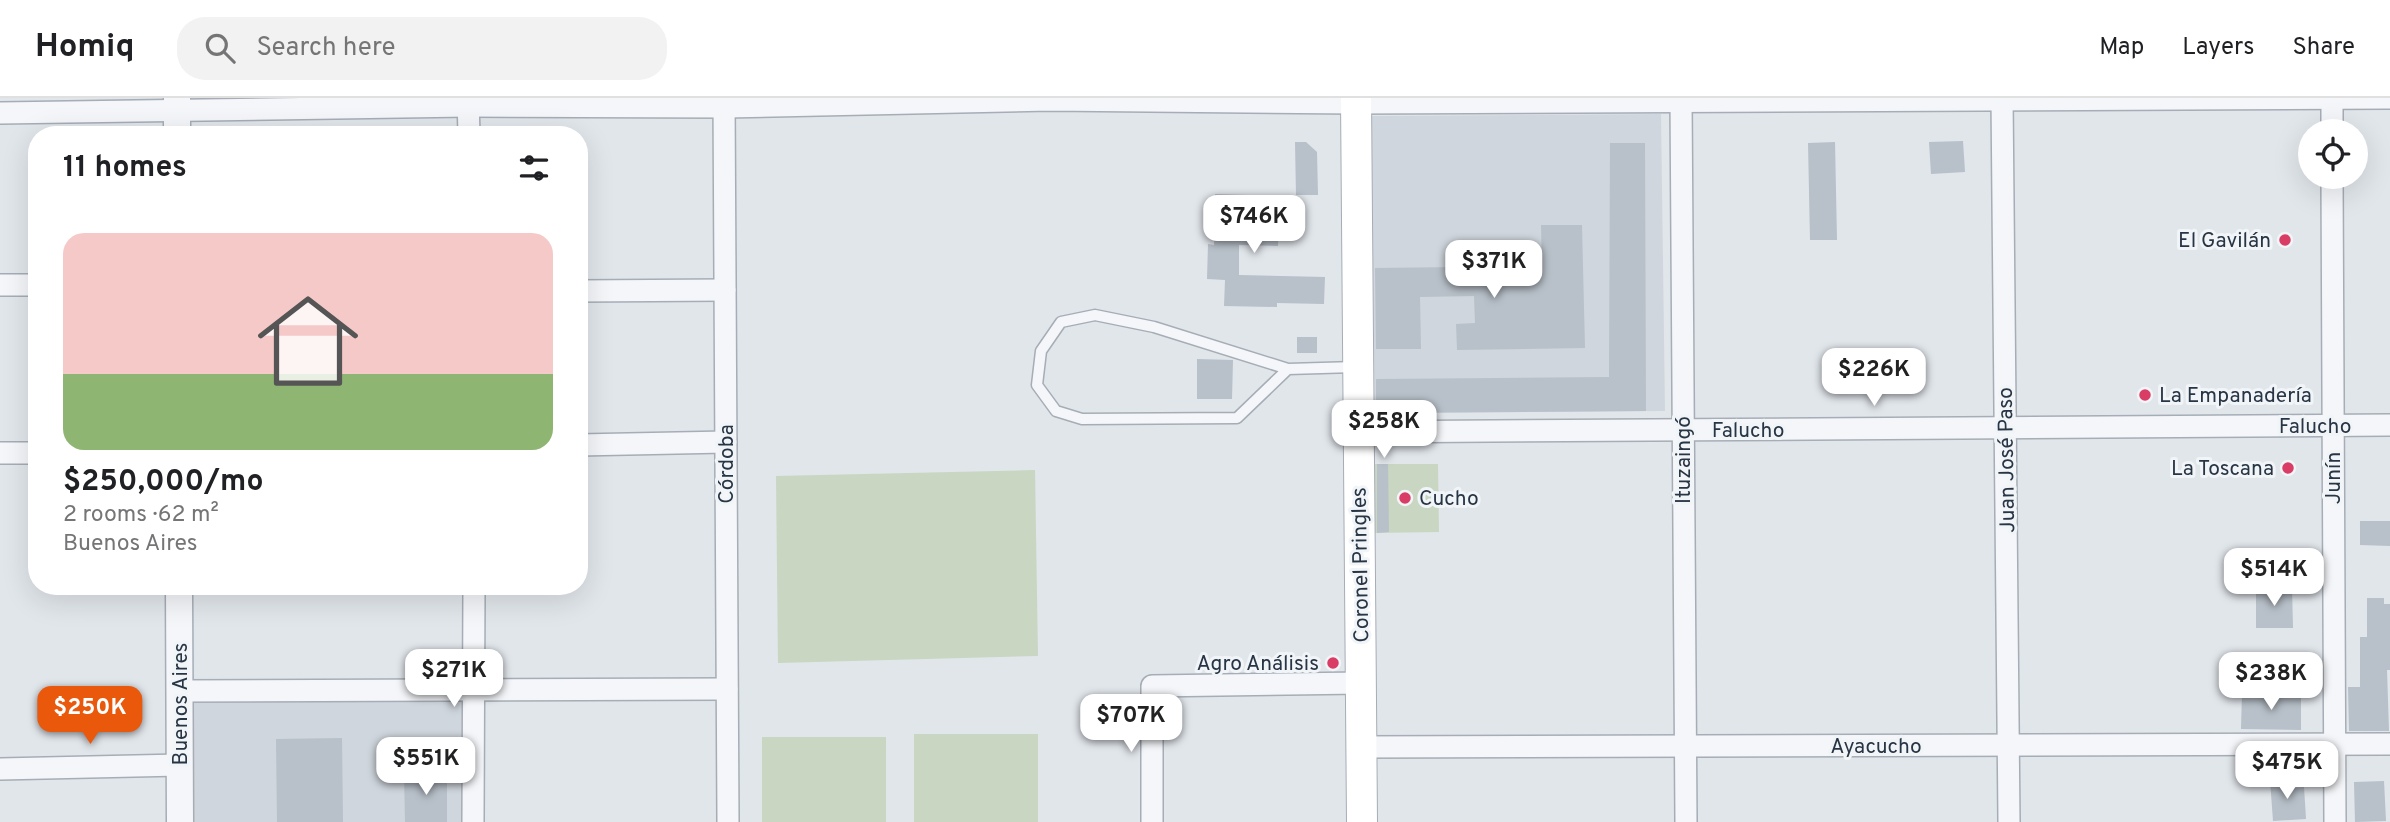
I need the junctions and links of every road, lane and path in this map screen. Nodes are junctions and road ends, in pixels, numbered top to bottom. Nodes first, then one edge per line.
1 (2332, 98) edge
2 (2390, 98) edge
3 (1050, 99) edge
4 (1681, 99) edge
5 (2002, 99) edge
6 (1356, 100) edge
7 (468, 102) edge
8 (725, 102) edge
9 (0, 113) edge
10 (177, 114) edge
11 (2332, 119) edge
12 (469, 126) edge
13 (2332, 189) edge
14 (0, 285) edge
15 (28, 285) edge
16 (725, 290) junction
17 (588, 291) edge
18 (1358, 366) junction
19 (1288, 369) junction
20 (2390, 425) edge
21 (2333, 426) junction
22 (2005, 428) junction
23 (1683, 430) junction
24 (1358, 432) junction
25 (726, 442) junction
26 (588, 445) edge
27 (0, 453) edge
28 (28, 453) edge
29 (179, 595) edge
30 (474, 595) edge
31 (1361, 683) junction
32 (474, 688) junction
33 (727, 689) junction
34 (180, 691) junction
35 (2334, 744) junction
36 (2390, 744) edge
37 (2008, 745) junction
38 (1685, 746) junction
39 (1361, 747) junction
40 (180, 765) junction
41 (0, 769) edge
42 (180, 822) edge
43 (473, 822) edge
44 (728, 822) edge
45 (1152, 822) edge
46 (1362, 822) edge
47 (1686, 822) edge
48 (2009, 822) edge
49 (2335, 822) edge

1 - 2 street
1 - 5 street
1 - 11 street
3 - 6 street
3 - 8 street
4 - 5 street
4 - 6 street
4 - 23 street, Ituzaingó
5 - 22 street, Juan José Paso
6 - 18 main road, Coronel Pringles
7 - 8 street
7 - 10 street
7 - 12 street
8 - 16 street, Córdoba
9 - 10 street
13 - 21 street, Junín
14 - 15 street
16 - 17 street
16 - 25 street, Córdoba
18 - 19 lane
18 - 24 main road, Coronel Pringles
19 - 19 lane
20 - 21 street, Falucho
21 - 22 street, Falucho
21 - 35 street, Junín
22 - 23 street, Falucho
22 - 37 street, Juan José Paso
23 - 24 street, Falucho
23 - 38 street, Ituzaingó
24 - 31 main road, Coronel Pringles
25 - 26 street
25 - 33 street, Córdoba
27 - 28 street
29 - 34 street, Buenos Aires
30 - 32 street
31 - 39 main road, Coronel Pringles
31 - 45 street
32 - 33 street
32 - 34 street
32 - 43 street
33 - 44 street, Córdoba
34 - 40 street, Buenos Aires
35 - 36 street, Ayacucho
35 - 37 street, Ayacucho
35 - 49 street, Junín
37 - 38 street, Ayacucho
37 - 48 street, Juan José Paso
38 - 39 street, Ayacucho
38 - 47 street, Ituzaingó
39 - 46 main road, Coronel Pringles
40 - 41 street
40 - 42 street, Buenos Aires

